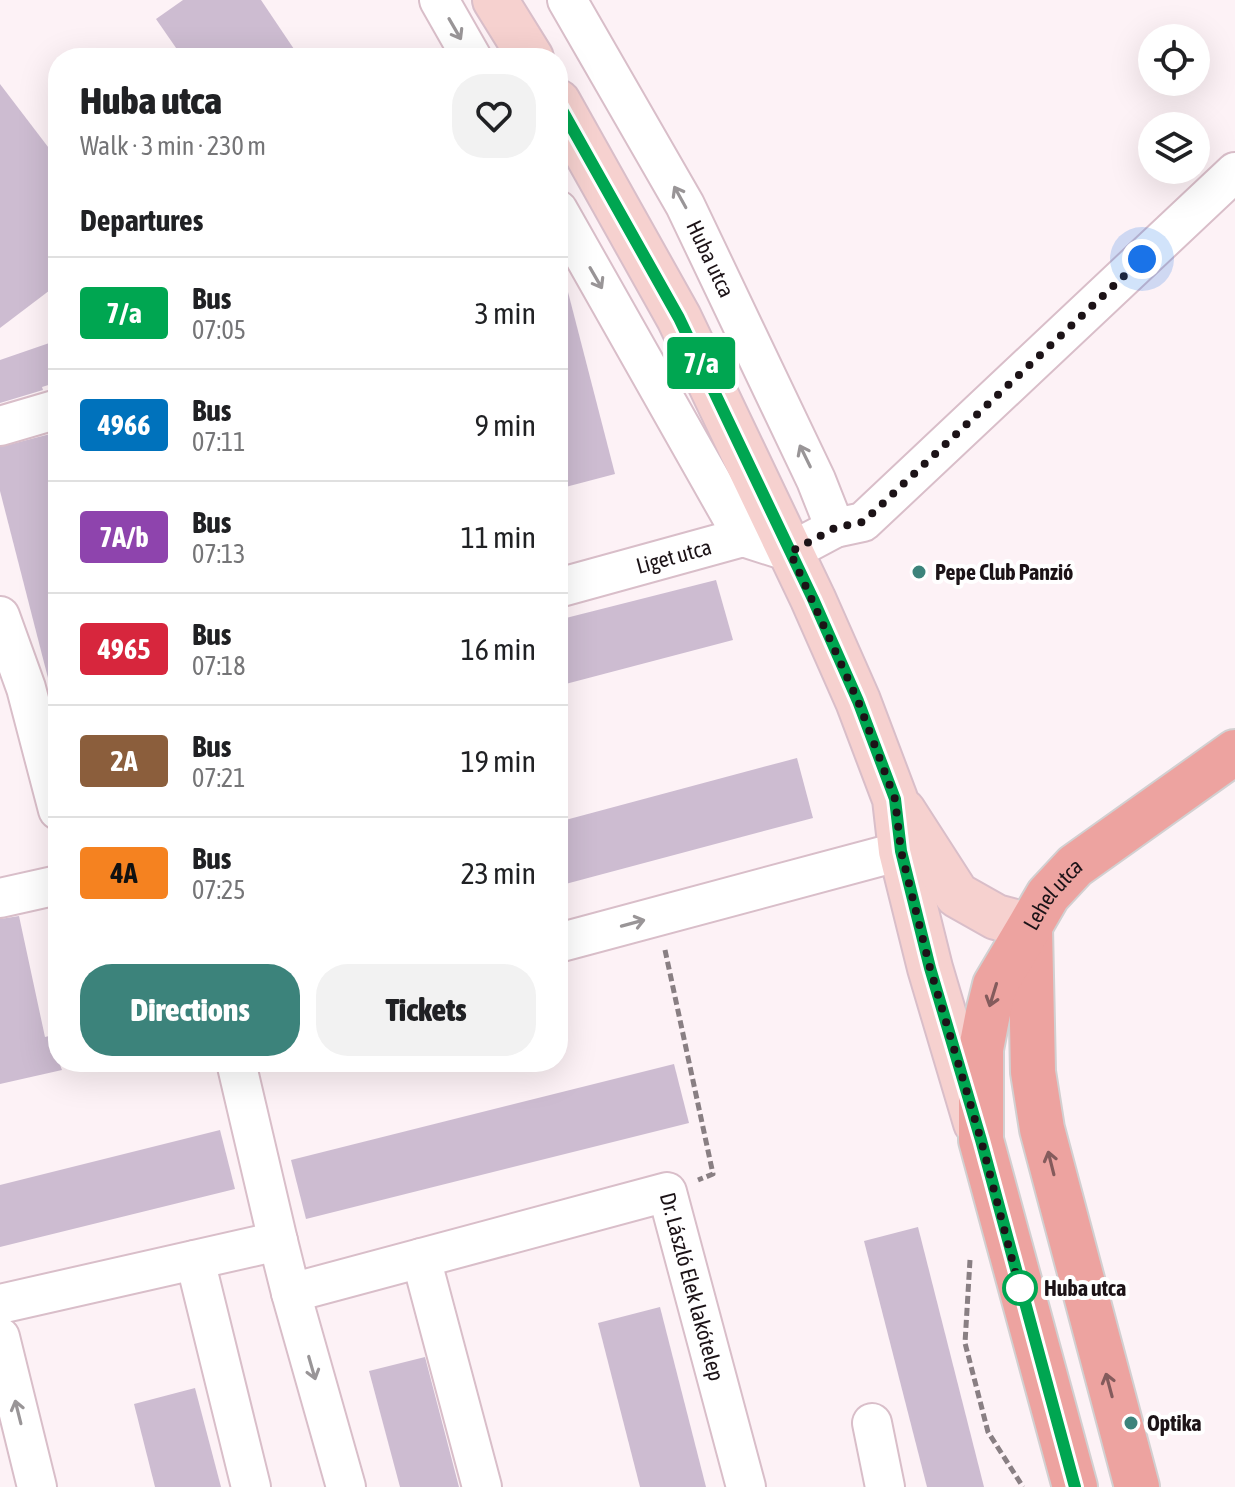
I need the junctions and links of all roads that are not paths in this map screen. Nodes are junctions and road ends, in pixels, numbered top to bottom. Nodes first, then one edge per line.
1 (439, 0) edge
2 (495, 0) edge
3 (567, 0) edge
4 (466, 48) edge
5 (525, 48) edge
6 (568, 120) edge
7 (1235, 172) edge
8 (568, 228) edge
9 (48, 412) edge
10 (0, 426) edge
11 (835, 528) junction
12 (743, 537) junction
13 (790, 552) junction
14 (568, 585) edge
15 (0, 616) edge
16 (48, 730) edge
17 (1235, 752) edge
18 (895, 799) junction
19 (901, 851) junction
20 (48, 887) edge
21 (0, 898) edge
22 (1030, 926) junction
23 (568, 940) edge
24 (238, 1072) edge
25 (981, 1140) junction
26 (278, 1241) junction
27 (421, 1258) junction
28 (195, 1260) junction
29 (291, 1293) junction
30 (0, 1304) edge
31 (0, 1337) edge
32 (872, 1423) dead end
33 (37, 1487) edge
34 (251, 1487) edge
35 (346, 1487) edge
36 (482, 1487) edge
37 (746, 1487) edge
38 (885, 1487) edge
39 (1075, 1487) edge
40 (1137, 1487) edge

1 -> 4 street
2 - 5 main road
11 -> 3 street, Huba utca
6 - 13 main road
7 - 11 street
8 -> 12 street
9 - 10 street
11 - 13 street
12 - 13 street, Liget utca
12 - 14 street, Liget utca
13 - 18 main road
15 - 16 street
17 - 22 main road, Lehel utca
18 - 19 main road
18 - 22 main road, Lehel utca
23 -> 19 street
19 - 25 main road
20 - 21 street
22 -> 25 main road
40 -> 22 main road
24 - 26 street
25 - 39 main road
26 - 28 street
26 - 29 street
27 - 29 street, Dr. László Elek lakótelep
27 - 36 street
27 - 37 street, Dr. László Elek lakótelep
28 - 30 street
28 - 34 street
29 -> 35 street
33 -> 31 street
32 - 38 street

